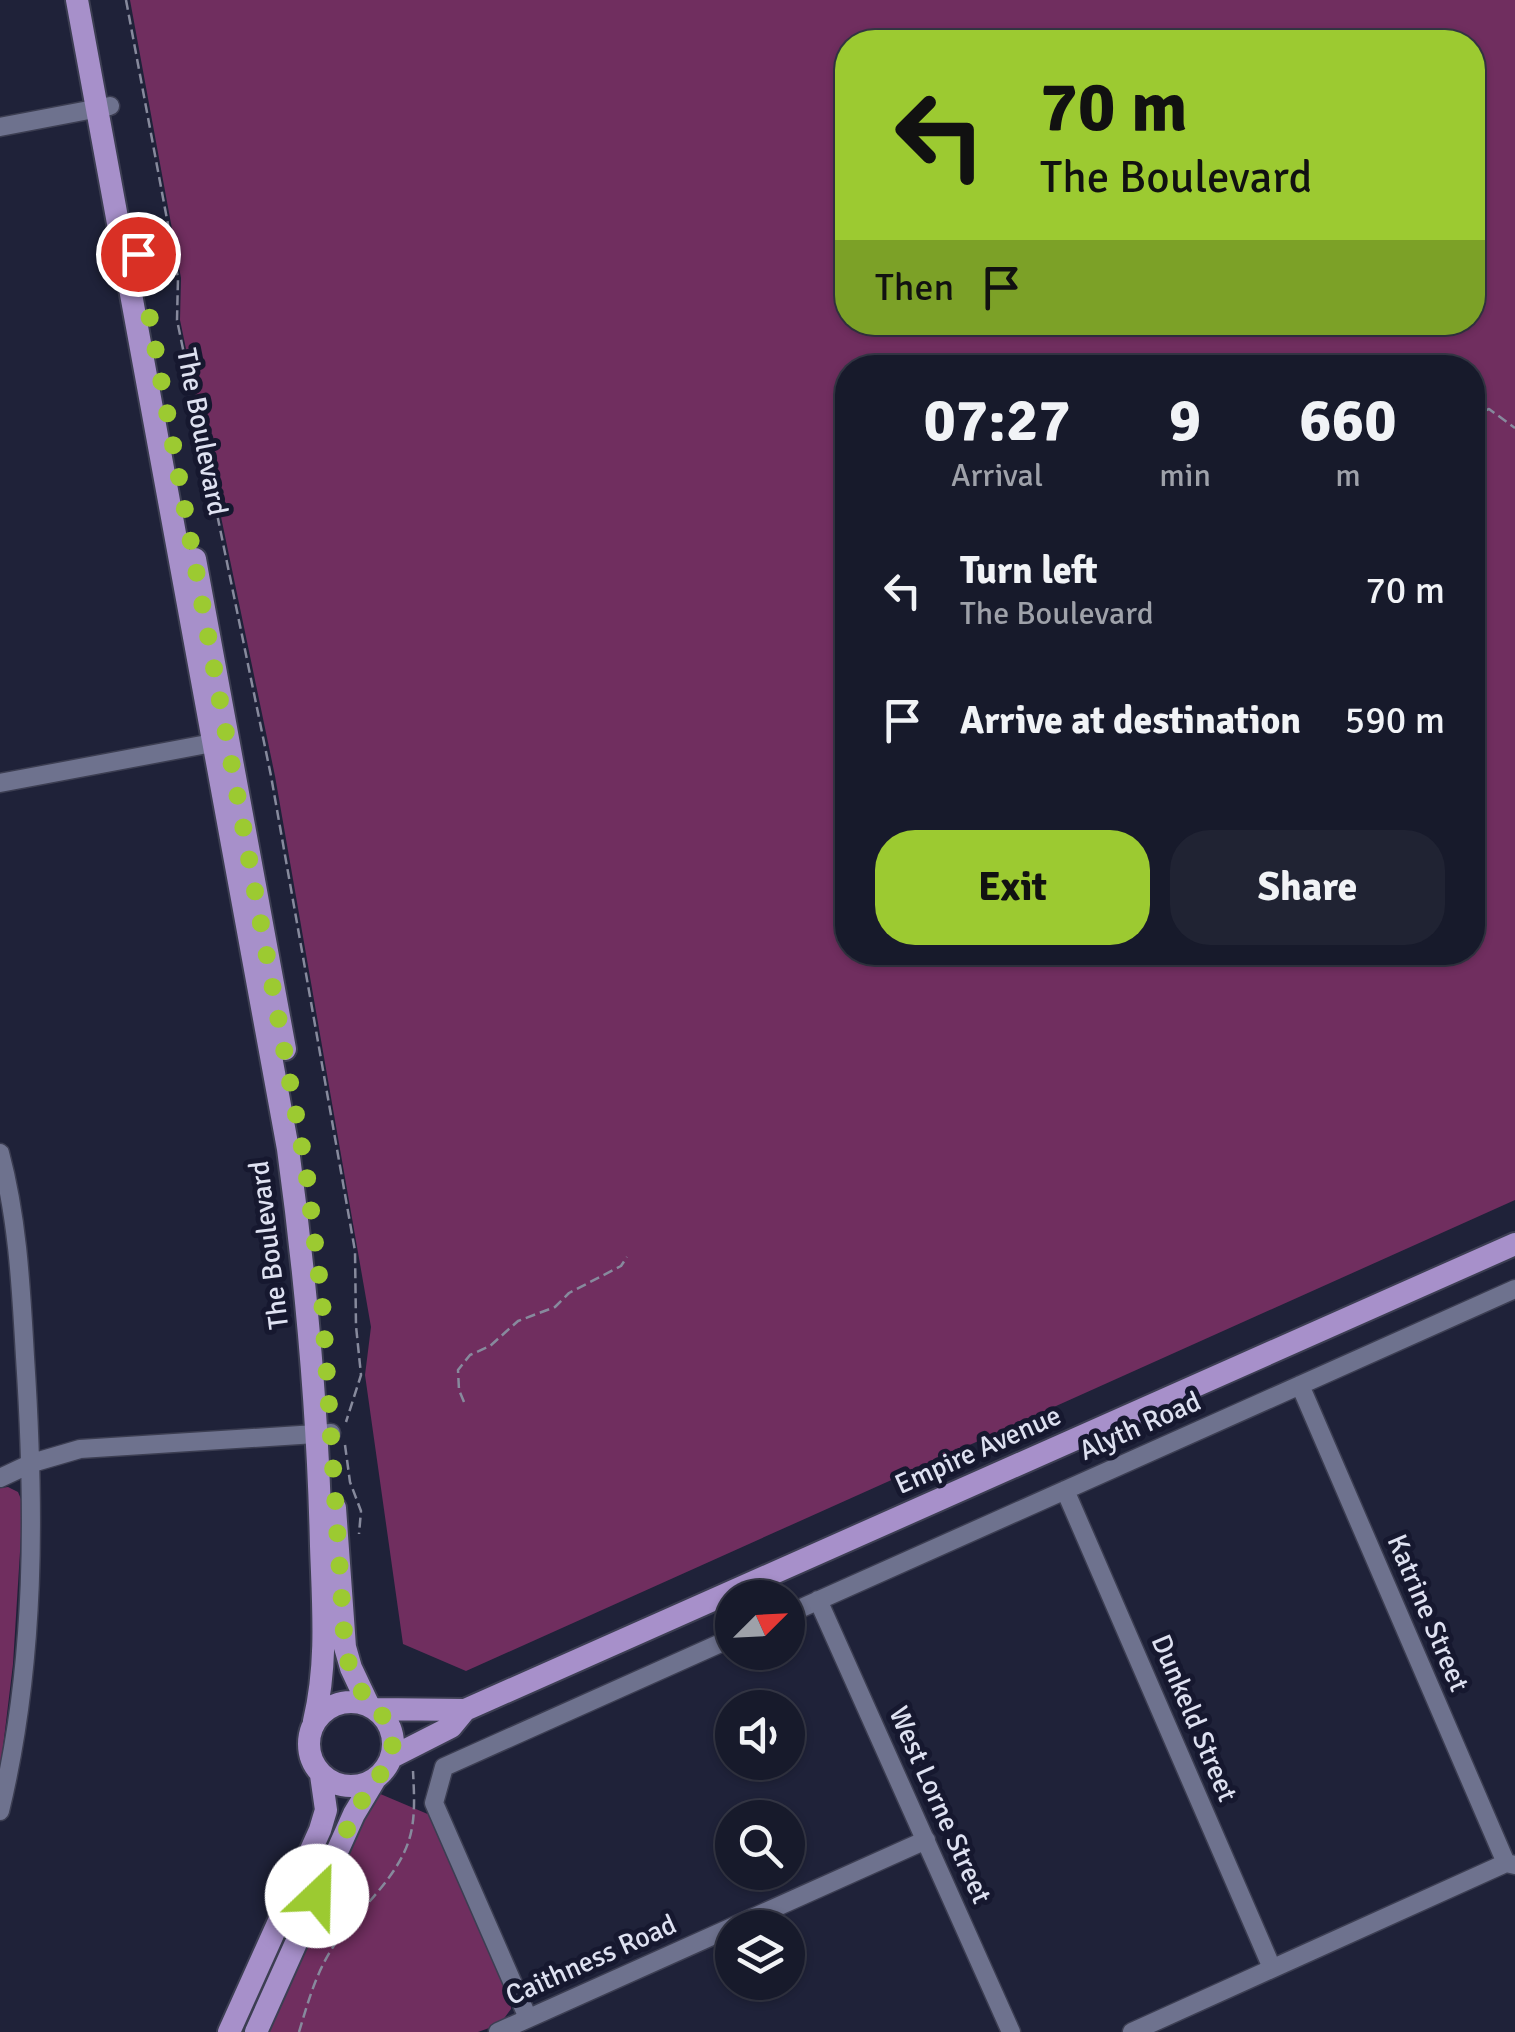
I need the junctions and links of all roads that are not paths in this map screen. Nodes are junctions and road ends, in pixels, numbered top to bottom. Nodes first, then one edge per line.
1 (77, 0) edge
2 (92, 0) edge
3 (102, 108) junction
4 (0, 127) edge
5 (221, 741) junction
6 (0, 783) edge
7 (0, 1153) edge
8 (1515, 1244) edge
9 (1515, 1289) edge
10 (1300, 1385) junction
11 (334, 1433) junction
12 (32, 1463) junction
13 (0, 1478) edge
14 (1065, 1490) junction
15 (818, 1600) junction
16 (805, 1606) edge
17 (715, 1646) edge
18 (372, 1706) junction
19 (465, 1710) junction
20 (314, 1721) junction
21 (392, 1757) junction
22 (321, 1774) junction
23 (375, 1779) junction
24 (0, 1811) edge
25 (926, 1840) junction
26 (1511, 1864) edge
27 (1272, 1968) junction
28 (528, 2018) junction
29 (229, 2032) edge
30 (256, 2032) edge
31 (498, 2032) edge
32 (1011, 2032) edge
33 (1132, 2032) edge

1 - 3 main road, The Boulevard
2 - 3 main road, The Boulevard
3 - 4 street
3 - 5 main road, The Boulevard
5 - 6 street
5 - 11 main road, The Boulevard
7 - 12 street
8 - 19 main road, Empire Avenue
9 - 10 street, Alyth Road
10 - 14 street, Alyth Road
10 - 26 street, Katrine Street
11 - 12 street
11 - 18 main road, The Boulevard
11 - 20 main road, The Boulevard
12 - 13 street
12 - 24 street
14 - 15 street, Alyth Road
14 - 27 street, Dunkeld Street
15 - 16 street, Alyth Road
15 - 25 street, West Lorne Street
17 - 28 street
18 - 19 main road, Empire Avenue
18 - 20 main road
18 - 21 main road
19 - 21 main road, Empire Avenue
20 - 22 main road
21 - 23 main road
22 - 23 main road
22 - 29 main road
23 - 30 main road
25 - 28 street, Caithness Road
25 - 32 street, West Lorne Street
26 - 27 street
27 - 33 street
28 - 31 street, Caithness Road

